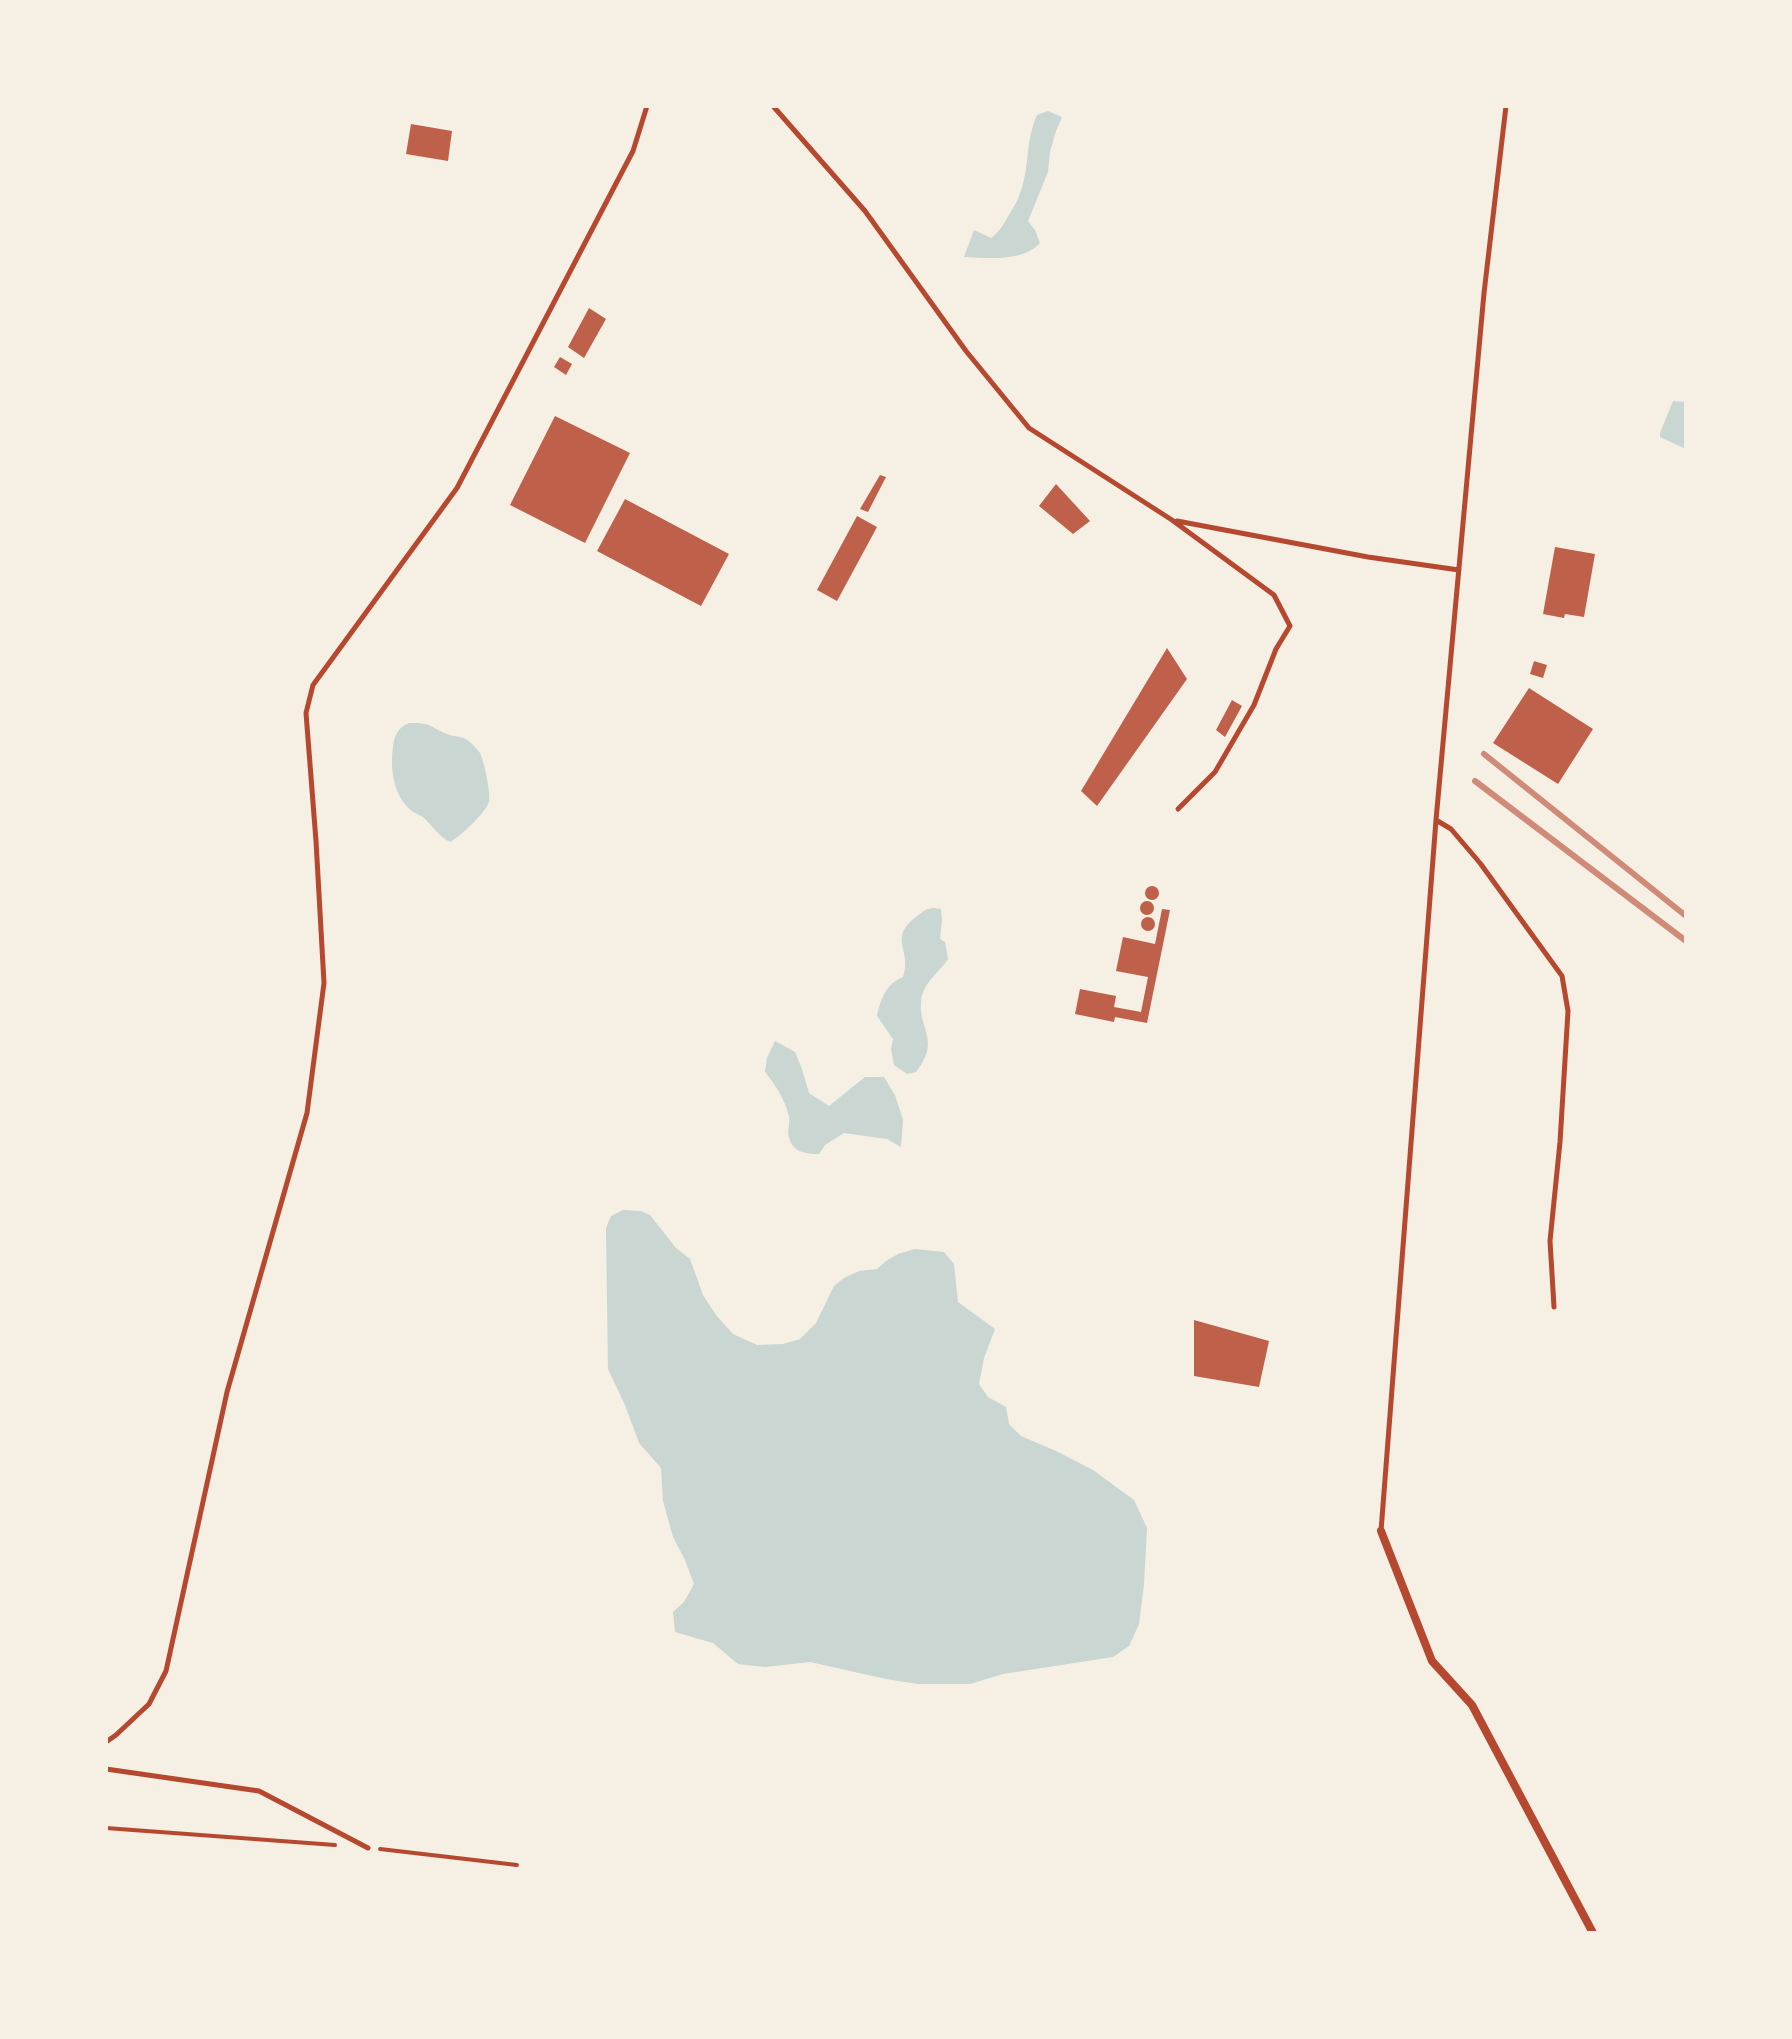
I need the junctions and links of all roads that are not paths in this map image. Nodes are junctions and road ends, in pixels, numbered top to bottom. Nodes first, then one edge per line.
1 (647, 106) edge
2 (773, 106) edge
3 (1506, 106) edge
4 (1172, 520) junction
5 (1459, 570) junction
6 (1178, 809) dead end
7 (1436, 820) junction
8 (1554, 1307) dead end
9 (1381, 1531) joint
10 (106, 1742) edge
11 (106, 1769) edge
12 (368, 1848) road end
13 (1593, 1933) edge

1 - 10 lane
2 - 4 lane
3 - 5 lane
4 - 5 lane
4 - 6 lane
5 - 7 lane
7 - 8 lane
7 - 9 lane
9 - 13 street
11 - 12 lane

